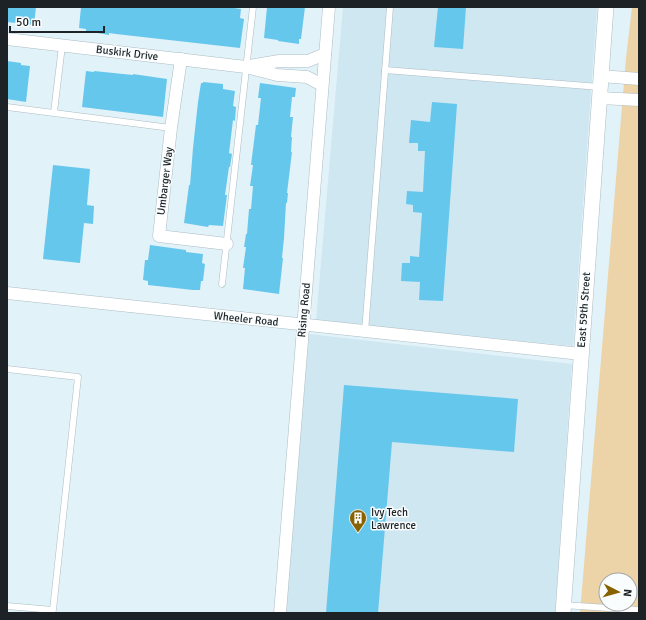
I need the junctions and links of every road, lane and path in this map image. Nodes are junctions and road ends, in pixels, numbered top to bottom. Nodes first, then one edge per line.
1 (253, 7) edge
2 (329, 7) edge
3 (390, 7) edge
4 (606, 7) edge
5 (7, 40) edge
6 (62, 46) junction
7 (325, 54) junction
8 (181, 59) junction
9 (246, 67) junction
10 (385, 70) junction
11 (639, 79) edge
12 (322, 85) junction
13 (601, 87) junction
14 (639, 100) edge
15 (7, 107) edge
16 (54, 112) junction
17 (172, 128) junction
18 (227, 244) junction
19 (222, 284) dead end
20 (7, 293) edge
21 (303, 325) junction
22 (365, 332) junction
23 (581, 354) junction
24 (7, 369) edge
25 (9, 608) edge
26 (563, 609) edge
27 (639, 610) edge
28 (280, 613) edge

1 - 9 lane
2 - 7 street, Rising Road
3 - 10 lane
4 - 13 street, East 59th Street
5 - 6 street, Buskirk Drive
6 - 8 street, Buskirk Drive
6 - 16 lane
7 - 9 street, Buskirk Drive
7 - 12 street, Rising Road
8 - 9 street, Buskirk Drive
8 - 17 street, Umbarger Way
9 - 12 street, Buskirk Drive
9 - 18 lane
10 - 13 lane
10 - 22 lane
11 - 13 street
12 - 21 street, Rising Road
13 - 14 street
13 - 23 street, East 59th Street
15 - 16 lane
16 - 17 lane
17 - 18 street, Umbarger Way
18 - 19 lane
20 - 21 street, Wheeler Road
21 - 22 street, Wheeler Road
21 - 28 street, Rising Road
22 - 23 street, Wheeler Road
23 - 26 street, East 59th Street
24 - 25 lane
26 - 27 lane

